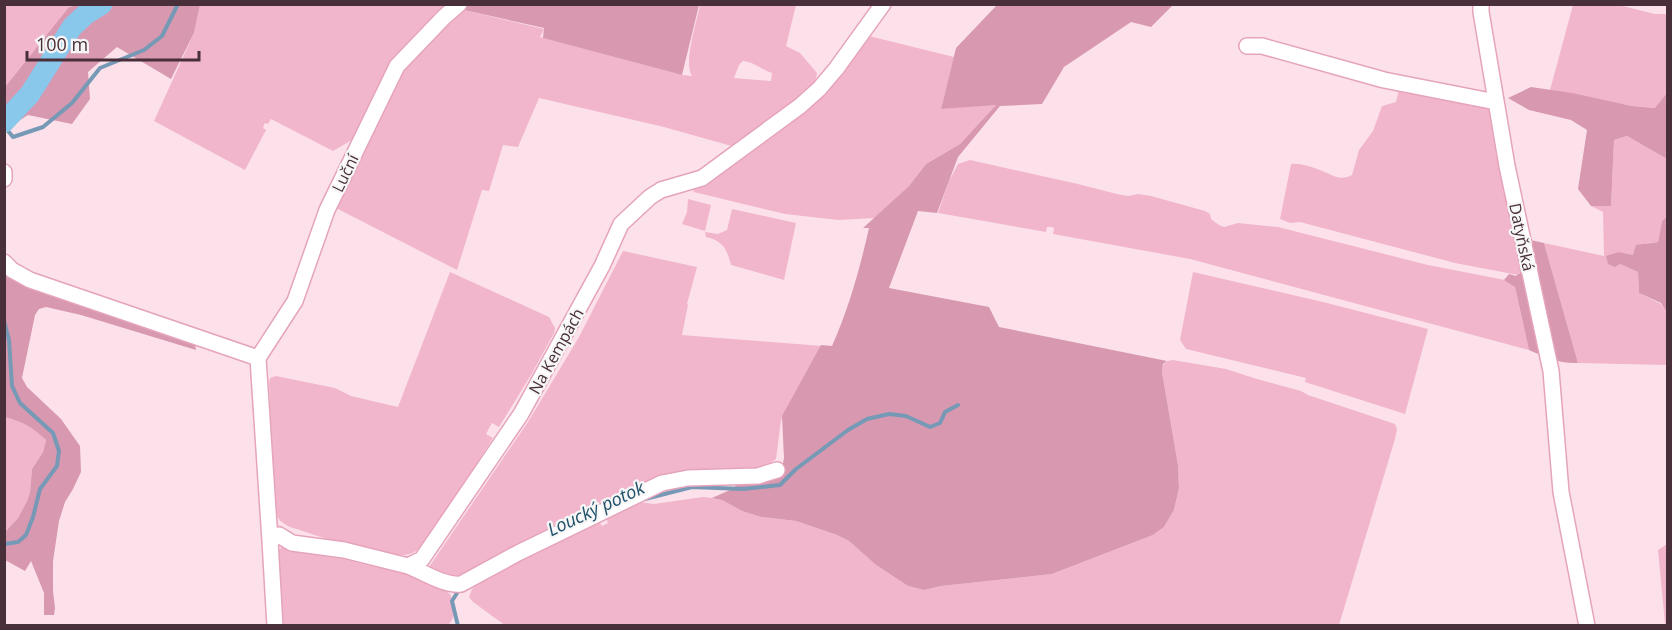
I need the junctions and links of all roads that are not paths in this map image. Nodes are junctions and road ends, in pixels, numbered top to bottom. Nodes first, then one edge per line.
1 (459, 4) edge
2 (883, 4) edge
3 (1481, 4) edge
4 (1247, 46) dead end
5 (1496, 102) junction
6 (4, 172) edge
7 (4, 178) edge
8 (4, 262) edge
9 (258, 358) junction
10 (777, 470) dead end
11 (270, 541) junction
12 (408, 566) junction
13 (275, 626) edge
14 (1587, 626) edge

1 - 9 street, Luční
2 - 12 street, Na Kempách
3 - 5 street, Datyňská
4 - 5 street
5 - 14 street, Datyňská
6 - 7 street
8 - 9 street
9 - 11 street
10 - 12 street
11 - 12 street
11 - 13 street

